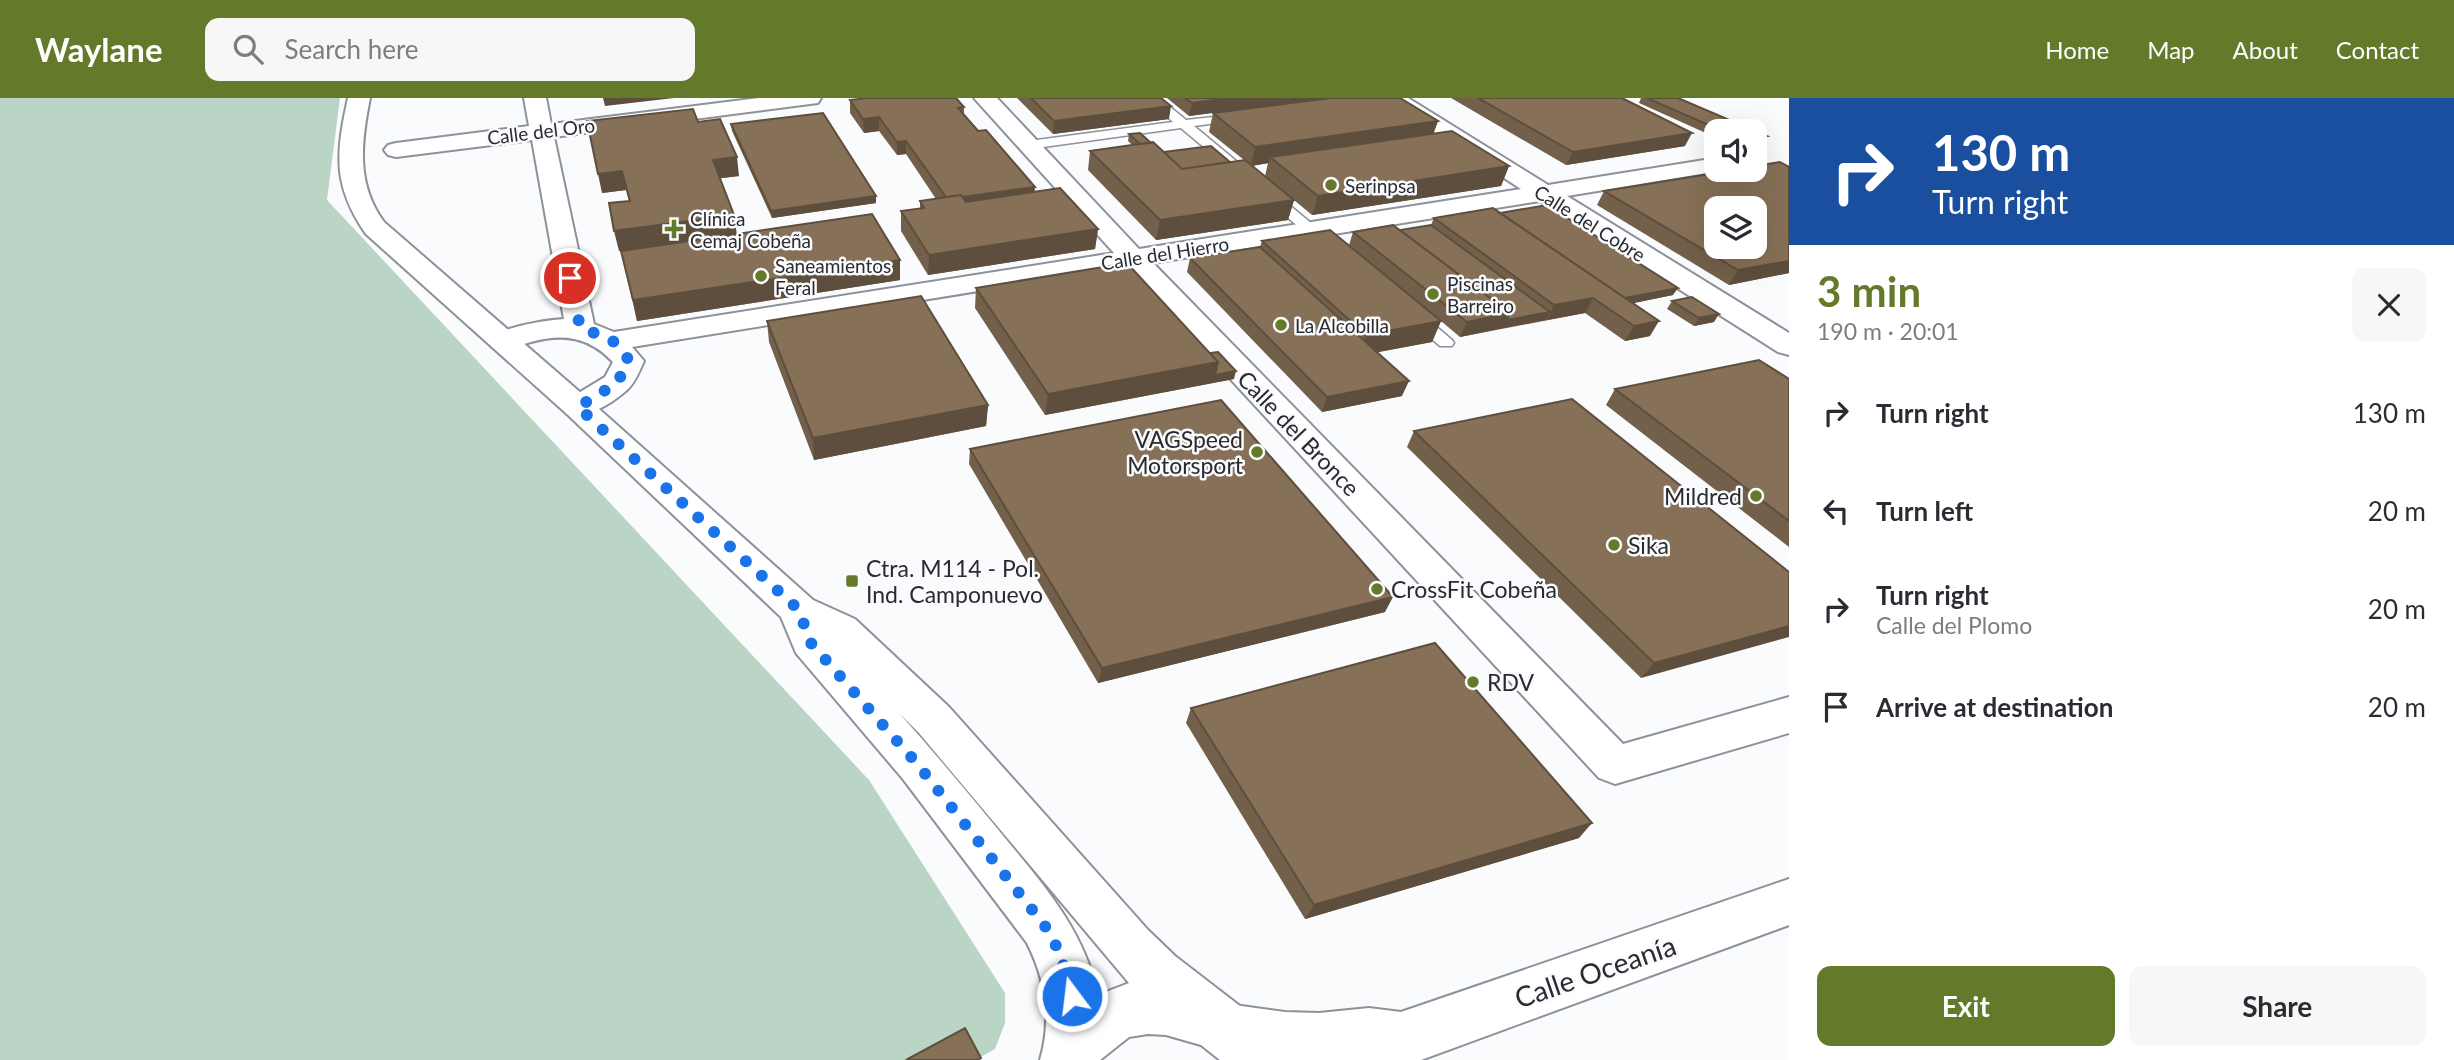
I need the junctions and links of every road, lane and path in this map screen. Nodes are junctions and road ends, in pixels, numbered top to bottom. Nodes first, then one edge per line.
1 (359, 98) edge
2 (535, 98) edge
3 (985, 98) edge
4 (1152, 98) edge
5 (1393, 98) edge
6 (801, 99) edge
7 (1251, 116) edge
8 (1184, 124) junction
9 (540, 131) junction
10 (1460, 141) junction
11 (1433, 144) edge
12 (1029, 145) junction
13 (396, 150) dead end
14 (1704, 167) edge
15 (1543, 193) junction
16 (1311, 230) junction
17 (1332, 247) edge
18 (1133, 258) junction
19 (1405, 308) edge
20 (580, 327) junction
21 (503, 341) junction
22 (613, 341) junction
23 (1446, 343) dead end
24 (1789, 346) edge
25 (578, 407) junction
26 (799, 610) junction
27 (1789, 715) edge
28 (1789, 902) edge
29 (1234, 1038) edge
30 (1396, 1050) edge
31 (1070, 1056) edge

1 - 21 street
2 - 9 street
3 - 12 street, Calle del Bronce
4 - 8 lane
5 - 10 street, Calle del Cobre
6 - 9 street, Calle del Oro
7 - 8 lane
8 - 12 lane
8 - 16 lane
9 - 13 street, Calle del Oro
9 - 20 street
10 - 11 lane
10 - 15 street, Calle del Cobre
12 - 18 street, Calle del Bronce
14 - 15 street, Calle del Hierro
15 - 16 street, Calle del Hierro
15 - 24 street, Calle del Cobre
16 - 17 lane
16 - 18 street, Calle del Hierro
18 - 22 street, Calle del Hierro
18 - 27 street, Calle del Bronce
19 - 23 lane
20 - 21 street
20 - 22 street
21 - 25 street
22 - 25 street
25 - 26 street
26 - 29 street
26 - 31 street
28 - 30 street, Calle Oceanía
29 - 30 street, Calle Oceanía
29 - 31 street, Calle Oceanía

